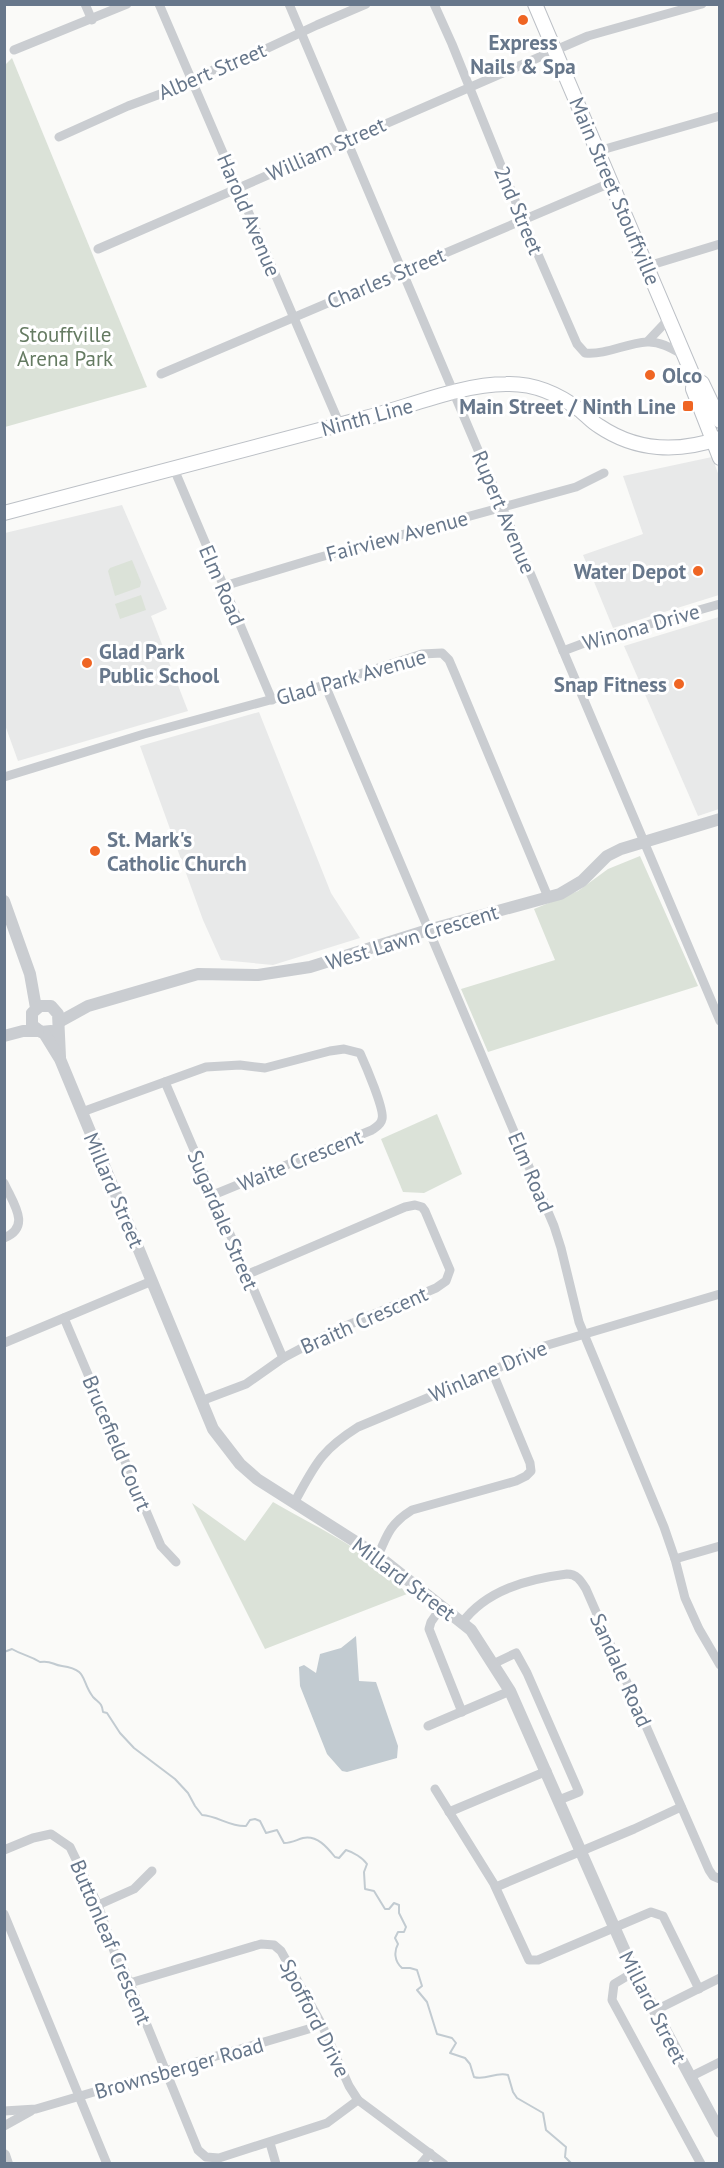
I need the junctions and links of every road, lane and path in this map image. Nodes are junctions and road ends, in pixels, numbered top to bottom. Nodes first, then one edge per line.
1 (85, 4) edge
2 (127, 4) edge
3 (159, 4) edge
4 (289, 4) edge
5 (366, 4) edge
6 (434, 4) edge
7 (535, 4) edge
8 (702, 4) edge
9 (92, 20) junction
10 (301, 32) junction
11 (14, 50) dead end
12 (554, 50) junction
13 (192, 81) junction
14 (468, 87) junction
15 (720, 116) edge
16 (59, 137) dead end
17 (347, 140) junction
18 (598, 151) junction
19 (610, 183) junction
20 (238, 188) junction
21 (523, 220) junction
22 (720, 244) edge
23 (99, 249) dead end
24 (648, 266) junction
25 (402, 272) junction
26 (668, 316) junction
27 (294, 318) junction
28 (648, 341) junction
29 (684, 355) junction
30 (161, 374) dead end
31 (694, 378) junction
32 (454, 393) junction
33 (720, 421) edge
34 (340, 425) junction
35 (716, 440) edge
36 (720, 458) edge
37 (174, 469) junction
38 (604, 473) dead end
39 (502, 508) junction
40 (4, 513) edge
41 (224, 586) junction
42 (720, 604) edge
43 (563, 651) junction
44 (325, 685) junction
45 (272, 700) junction
46 (4, 777) edge
47 (720, 819) edge
48 (644, 842) junction
49 (548, 897) junction
50 (4, 901) edge
51 (428, 930) junction
52 (30, 974) junction
53 (88, 1006) junction
54 (51, 1007) junction
55 (34, 1011) junction
56 (720, 1020) edge
57 (58, 1023) junction
58 (41, 1032) junction
59 (6, 1035) edge
60 (60, 1059) junction
61 (165, 1082) junction
62 (82, 1112) junction
63 (4, 1183) edge
64 (213, 1195) junction
65 (4, 1239) edge
66 (246, 1275) junction
67 (152, 1281) junction
68 (720, 1294) edge
69 (64, 1318) junction
70 (583, 1334) junction
71 (4, 1343) edge
72 (283, 1358) junction
73 (492, 1371) junction
74 (201, 1401) junction
75 (294, 1503) junction
76 (720, 1546) edge
77 (378, 1556) junction
78 (675, 1559) junction
79 (176, 1562) dead end
80 (442, 1606) junction
81 (462, 1623) junction
82 (493, 1664) junction
83 (720, 1665) edge
84 (510, 1690) junction
85 (462, 1712) junction
86 (428, 1726) dead end
87 (547, 1771) junction
88 (435, 1789) dead end
89 (559, 1800) junction
90 (681, 1807) junction
91 (449, 1812) junction
92 (4, 1850) edge
93 (580, 1850) junction
94 (152, 1871) dead end
95 (720, 1880) edge
96 (496, 1887) junction
97 (98, 1905) junction
98 (4, 1914) edge
99 (614, 1928) junction
100 (634, 1972) junction
101 (720, 1978) edge
102 (130, 1983) junction
103 (699, 1989) junction
104 (654, 2011) junction
105 (322, 2025) junction
106 (720, 2062) edge
107 (165, 2071) junction
108 (690, 2077) junction
109 (80, 2096) junction
110 (358, 2100) junction
111 (36, 2109) junction
112 (4, 2111) edge
113 (4, 2126) edge
114 (720, 2132) edge
115 (270, 2143) junction
116 (430, 2153) junction
117 (4, 2156) edge
118 (6, 2163) edge
119 (107, 2163) edge
120 (276, 2163) edge
121 (421, 2163) edge
122 (444, 2163) edge
123 (701, 2163) edge

1 - 9 street
2 - 9 street
3 - 13 street, Harold Avenue
4 - 10 street, Rupert Avenue
5 - 10 street, Albert Street
6 - 14 street, 2nd Street
7 - 12 main road, Main Street Stouffville
8 - 12 street, William Street
9 - 11 street
10 - 13 street, Albert Street
10 - 17 street, Rupert Avenue
12 - 14 street, William Street
12 - 18 main road, Main Street Stouffville
13 - 16 street, Albert Street
13 - 20 street, Harold Avenue
14 - 17 street, William Street
14 - 21 street, 2nd Street
15 - 18 street
17 - 20 street, William Street
17 - 25 street, Rupert Avenue
18 - 19 main road, Main Street Stouffville
19 - 21 street, Charles Street
19 - 24 main road, Main Street Stouffville
20 - 23 street, William Street
20 - 27 street, Harold Avenue
21 - 25 street, Charles Street
21 - 28 street, 2nd Street
22 - 24 street
24 - 26 main road, Main Street Stouffville
25 - 27 street, Charles Street
25 - 32 street, Rupert Avenue
26 - 28 street
26 - 29 main road, Main Street Stouffville
27 - 30 street, Charles Street
27 - 34 street, Harold Avenue
28 - 29 street
29 - 31 main road, Main Street Stouffville
31 - 33 main road, Main Street Stouffville
31 - 35 main road, Main Street Stouffville
32 - 34 main road, Ninth Line
32 - 35 main road, Ninth Line
32 - 39 street, Rupert Avenue
34 - 37 main road, Ninth Line
35 - 36 main road, Main Street Stouffville
37 - 40 main road, Ninth Line
37 - 41 street, Elm Road
38 - 39 street, Fairview Avenue
39 - 41 street, Fairview Avenue
39 - 43 street, Rupert Avenue
41 - 45 street, Elm Road
42 - 43 street, Winona Drive
43 - 48 street, Rupert Avenue
44 - 45 street, Glad Park Avenue
44 - 49 street, Glad Park Avenue
44 - 51 street, Elm Road
45 - 46 street, Glad Park Avenue
47 - 48 street, West Lawn Crescent
48 - 49 street, West Lawn Crescent
48 - 56 street, Rupert Avenue
49 - 51 street, West Lawn Crescent
50 - 52 street
51 - 53 street, West Lawn Crescent
51 - 70 street, Elm Road
52 - 54 street
52 - 55 street
53 - 54 street, West Lawn Crescent
53 - 57 street, West Lawn Crescent
54 - 55 street
54 - 57 street
55 - 58 street
55 - 59 street
57 - 58 street
57 - 60 street, Millard Street
58 - 59 street
58 - 60 street, Millard Street
60 - 62 street, Millard Street
61 - 62 street, Waite Crescent
61 - 64 street, Sugardale Street
61 - 64 street, Waite Crescent
62 - 67 street, Millard Street
63 - 65 street
64 - 66 street, Sugardale Street
66 - 72 street, Sugardale Street
66 - 72 street, Braith Crescent
67 - 69 street
67 - 74 street, Millard Street
68 - 70 street, Winlane Drive
69 - 71 street
69 - 79 street, Brucefield Court
70 - 73 street, Winlane Drive
70 - 78 street, Elm Road
72 - 74 street, Braith Crescent
73 - 75 street, Winlane Drive
73 - 77 street
74 - 75 street, Millard Street
75 - 77 street, Millard Street
76 - 78 street
77 - 80 street, Millard Street
78 - 83 street, Elm Road
80 - 81 street, Millard Street
80 - 85 street
81 - 82 street, Millard Street
81 - 90 street, Sandale Road
82 - 84 street, Millard Street
82 - 89 street
84 - 85 street
84 - 87 street, Millard Street
85 - 86 street
87 - 89 street, Millard Street
87 - 91 street
88 - 91 street
89 - 93 street, Millard Street
90 - 93 street
90 - 95 street, Sandale Road
91 - 96 street
92 - 97 street, Buttonleaf Crescent
93 - 96 street
93 - 99 street, Millard Street
94 - 97 street
96 - 99 street
97 - 102 street, Buttonleaf Crescent
98 - 109 street
99 - 100 street, Millard Street
99 - 103 street
100 - 104 street, Millard Street
100 - 123 street
101 - 103 street
102 - 105 street, Spofford Drive
102 - 107 street, Buttonleaf Crescent
103 - 104 street
104 - 108 street, Millard Street
105 - 107 street, Brownsberger Road
105 - 110 street, Spofford Drive
106 - 108 street
107 - 109 street, Brownsberger Road
107 - 115 street, Buttonleaf Crescent
108 - 114 street, Millard Street
109 - 111 street, Brownsberger Road
109 - 119 street
110 - 115 street
110 - 116 street, Spofford Drive
111 - 112 street, Brownsberger Road
111 - 113 street, Brownsberger Road
115 - 120 street
116 - 121 street
116 - 122 street, Spofford Drive
117 - 118 street

